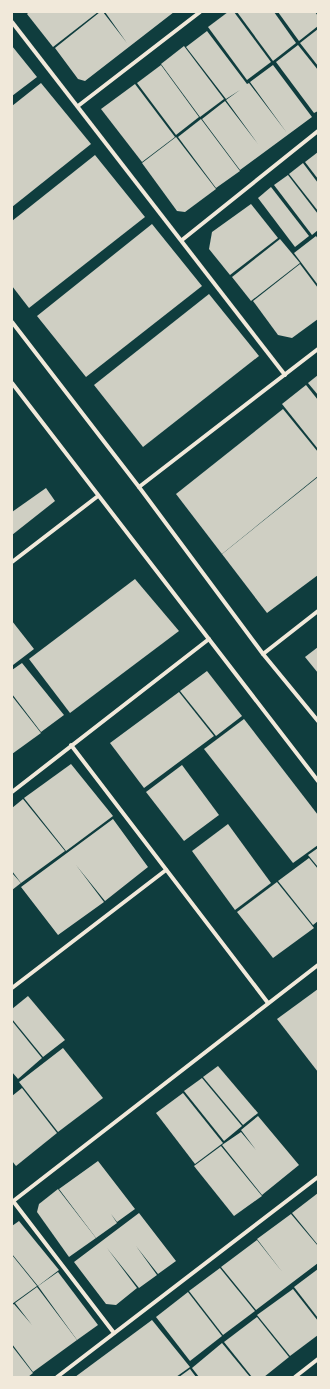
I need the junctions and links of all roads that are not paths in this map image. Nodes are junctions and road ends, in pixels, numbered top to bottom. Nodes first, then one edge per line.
1 (200, 12) edge
2 (12, 22) edge
3 (78, 106) junction
4 (318, 131) edge
5 (182, 240) junction
6 (12, 322) edge
7 (318, 349) edge
8 (285, 375) junction
9 (12, 383) edge
10 (139, 487) junction
11 (98, 496) junction
12 (12, 562) edge
13 (318, 611) edge
14 (209, 639) junction
15 (263, 654) junction
16 (318, 721) edge
17 (71, 745) junction
18 (318, 781) edge
19 (12, 792) edge
20 (166, 870) junction
21 (318, 965) edge
22 (12, 988) edge
23 (268, 1003) junction
24 (318, 1177) edge
25 (12, 1202) edge
26 (114, 1333) junction
27 (318, 1359) edge
28 (57, 1377) edge
29 (295, 1377) edge

1 - 3 street
2 - 3 street
3 - 5 street
4 - 5 street
5 - 8 street
6 - 10 street
7 - 8 street
8 - 10 street
9 - 11 street
10 - 15 street
11 - 12 street
11 - 14 street
13 - 15 street
14 - 17 street
14 - 18 street
15 - 16 street
17 - 19 street
17 - 20 street
20 - 22 street
20 - 23 street
21 - 23 street
23 - 25 street
24 - 26 street
25 - 26 street
26 - 28 street
27 - 29 street

